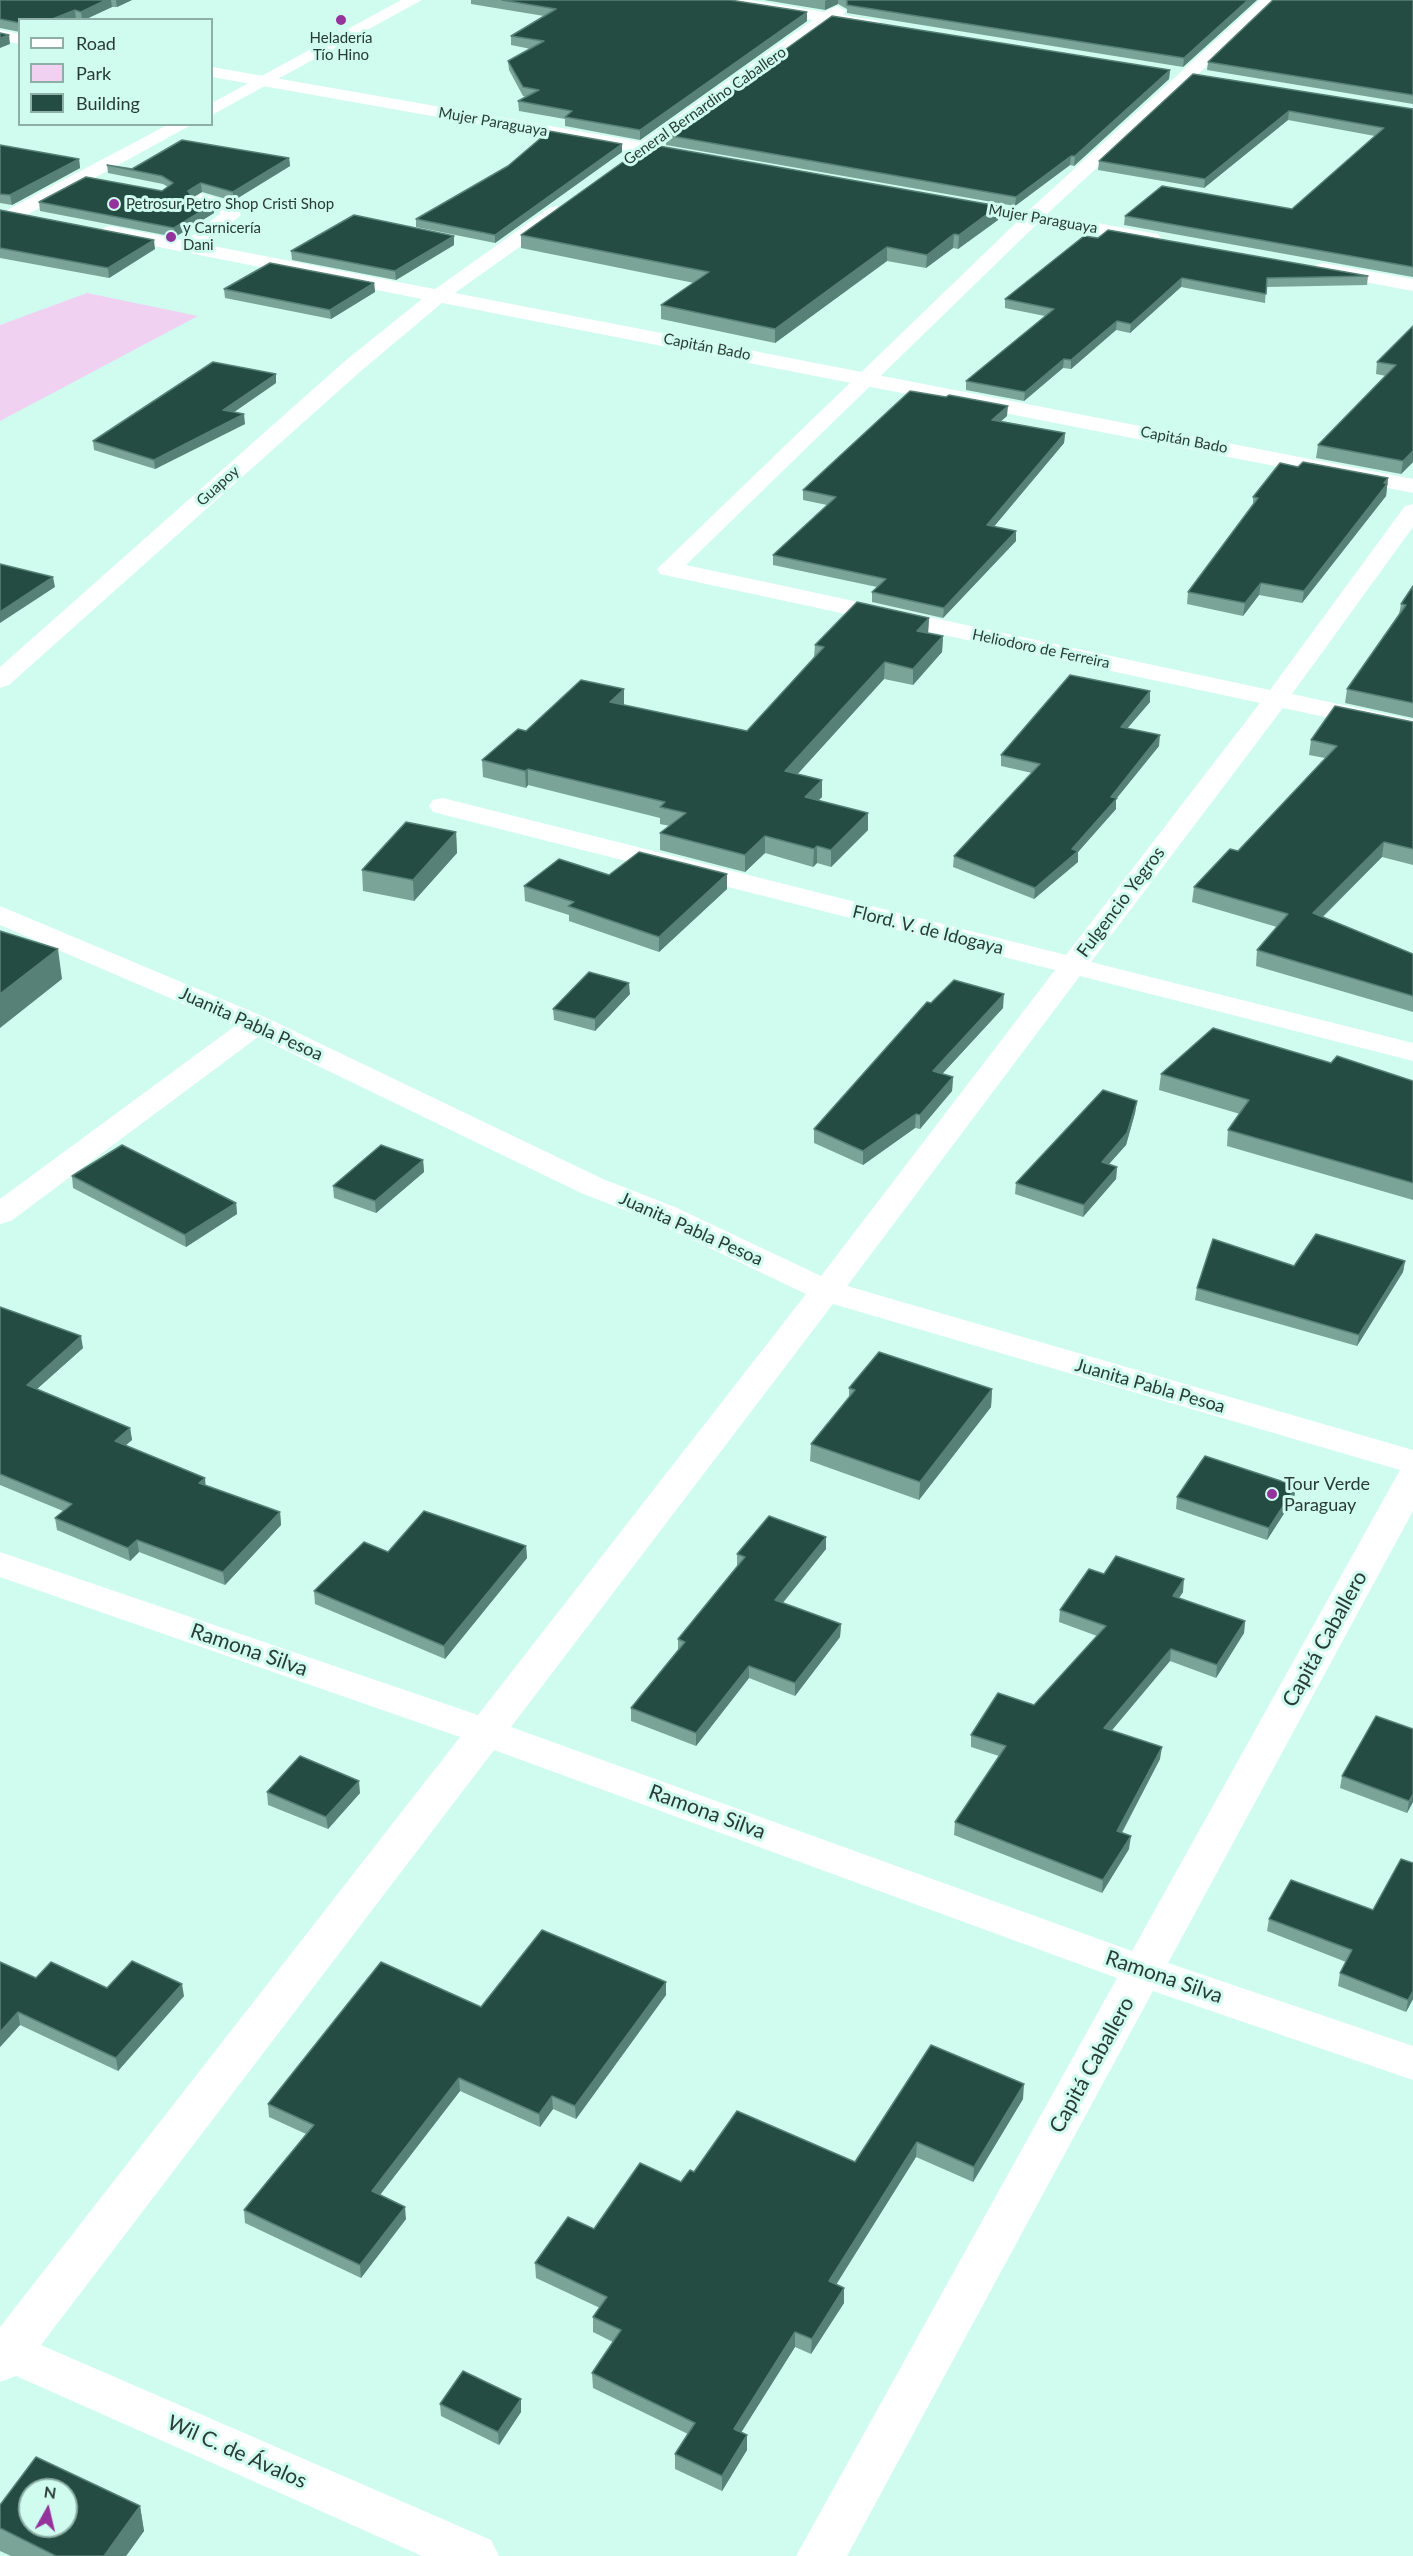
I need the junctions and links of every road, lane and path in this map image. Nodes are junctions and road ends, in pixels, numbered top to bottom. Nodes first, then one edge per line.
1 (414, 0) edge
2 (718, 0) edge
3 (854, 0) edge
4 (1270, 0) edge
5 (829, 18) junction
6 (887, 27) edge
7 (0, 35) edge
8 (18, 39) edge
9 (253, 64) dead end
10 (1166, 71) edge
11 (213, 72) edge
12 (233, 75) junction
13 (1189, 75) junction
14 (1213, 78) edge
15 (265, 81) junction
16 (213, 86) edge
17 (213, 109) edge
18 (180, 126) edge
19 (645, 149) junction
20 (704, 159) edge
21 (616, 169) edge
22 (84, 177) junction
23 (117, 184) edge
24 (201, 200) edge
25 (939, 201) edge
26 (570, 202) edge
27 (5, 214) edge
28 (1033, 218) junction
29 (51, 220) edge
30 (86, 227) edge
31 (1171, 242) edge
32 (190, 247) junction
33 (1309, 267) edge
34 (1413, 285) edge
35 (438, 296) junction
36 (866, 377) junction
37 (1413, 486) edge
38 (1413, 511) edge
39 (0, 680) edge
40 (1276, 699) junction
41 (1413, 728) edge
42 (443, 806) dead end
43 (0, 915) edge
44 (1071, 967) junction
45 (256, 1024) junction
46 (1413, 1052) edge
47 (0, 1215) edge
48 (826, 1292) junction
49 (1413, 1462) edge
50 (1413, 1478) edge
51 (0, 1564) edge
52 (486, 1732) junction
53 (1143, 1971) junction
54 (1413, 2063) edge
55 (3, 2354) edge
56 (474, 2556) edge
57 (821, 2556) edge

1 - 15 street
2 - 5 street
3 - 5 street, General Bernardino Caballero
4 - 13 street
5 - 6 street
5 - 19 street, General Bernardino Caballero
7 - 8 street
9 - 12 street
10 - 13 street
11 - 12 street, Mujer Paraguaya
12 - 15 street, Mujer Paraguaya
12 - 16 street
13 - 14 street
13 - 28 street
15 - 17 street
15 - 19 street, Mujer Paraguaya
18 - 22 street
19 - 20 street, Mujer Paraguaya
19 - 21 street, General Bernardino Caballero
22 - 23 street
22 - 27 street
24 - 32 street
25 - 28 street, Mujer Paraguaya
26 - 35 street
27 - 29 street
28 - 31 street, Mujer Paraguaya
28 - 36 street
30 - 32 street, Capitán Bado
32 - 35 street, Capitán Bado
33 - 34 street
35 - 36 street, Capitán Bado
35 - 39 street, Guapoy
36 - 37 street, Capitán Bado
36 - 40 street, Heliodoro de Ferreira
38 - 40 street, Fulgencio Yegros
40 - 41 street, Heliodoro de Ferreira
40 - 44 street, Fulgencio Yegros
42 - 44 street, Flord. V. de Idogaya
43 - 45 street, Juanita Pabla Pesoa
44 - 46 street, Flord. V. de Idogaya
44 - 48 street, Fulgencio Yegros
45 - 47 street
45 - 48 street, Juanita Pabla Pesoa
48 - 49 street, Juanita Pabla Pesoa
48 - 52 street, Fulgencio Yegros
50 - 53 street, Capitá Caballero
51 - 52 street, Ramona Silva
52 - 53 street, Ramona Silva
52 - 55 street, Fulgencio Yegros
53 - 54 street, Ramona Silva
53 - 57 street, Capitá Caballero
55 - 56 street, Wil C. de Ávalos

